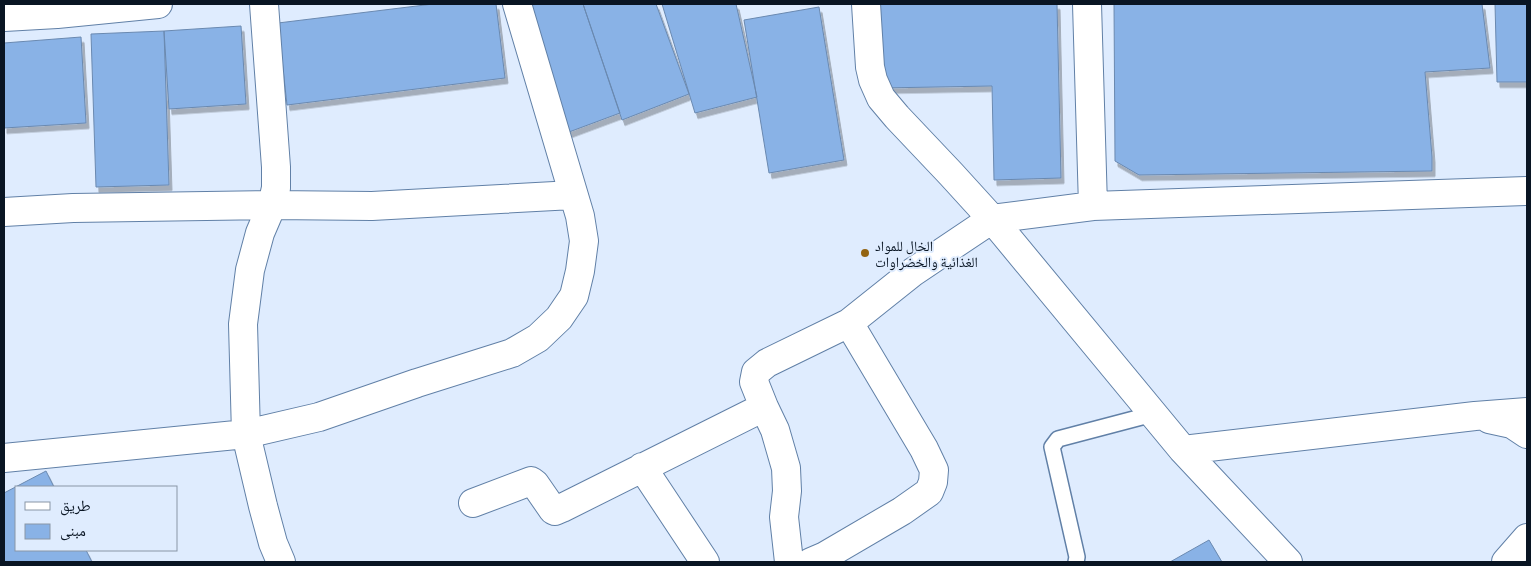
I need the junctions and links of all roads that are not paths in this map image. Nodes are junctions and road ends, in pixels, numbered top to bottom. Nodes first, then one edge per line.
1 (158, 4) edge
2 (264, 4) edge
3 (517, 4) edge
4 (866, 4) edge
5 (1087, 4) edge
6 (4, 17) edge
7 (1527, 191) edge
8 (574, 195) junction
9 (272, 205) junction
10 (1093, 206) junction
11 (4, 212) edge
12 (992, 219) junction
13 (849, 323) junction
14 (764, 407) junction
15 (1527, 412) edge
16 (1153, 414) junction
17 (1475, 416) junction
18 (246, 434) junction
19 (1527, 434) edge
20 (1182, 450) junction
21 (4, 458) edge
22 (642, 467) junction
23 (472, 503) dead end
24 (1527, 538) edge
25 (281, 562) edge
26 (706, 562) edge
27 (788, 562) edge
28 (811, 562) edge
29 (1076, 562) edge
30 (1288, 562) edge
31 (1506, 562) edge

1 - 6 street
2 - 9 street
3 - 8 street
4 - 12 street
5 - 10 street
7 - 10 street
8 - 9 street
8 - 18 street
9 - 11 street
9 - 18 street
10 - 12 street
12 - 13 street
12 - 16 street
13 - 14 street
13 - 28 street
14 - 22 street
14 - 27 street
15 - 17 street
16 - 20 street
16 - 29 lane
17 - 19 street
17 - 20 street
18 - 21 street
18 - 25 street
20 - 30 street
22 - 23 street
22 - 26 street
24 - 31 street

